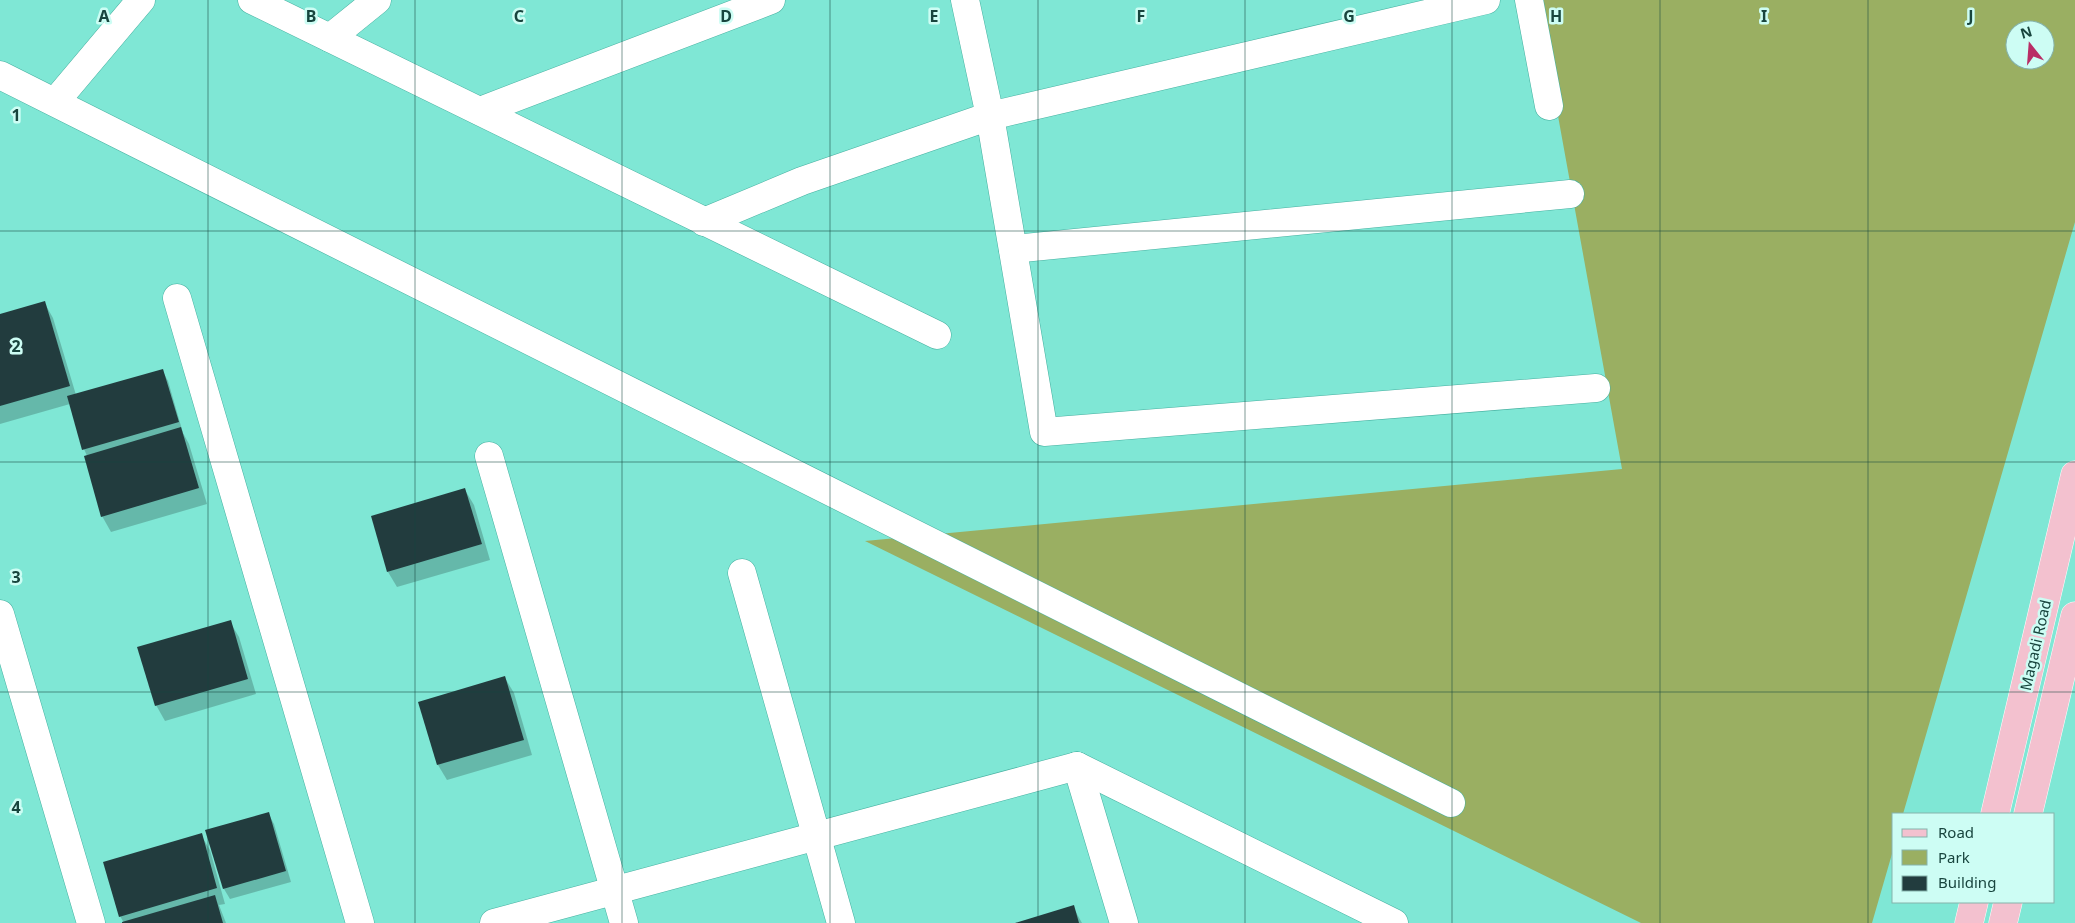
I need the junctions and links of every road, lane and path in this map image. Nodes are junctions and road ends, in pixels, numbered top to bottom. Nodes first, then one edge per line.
1 (141, 0) edge
2 (252, 0) edge
3 (377, 0) edge
4 (771, 0) edge
5 (965, 0) edge
6 (1486, 0) edge
7 (1529, 0) edge
8 (330, 38) junction
9 (0, 75) edge
10 (56, 102) junction
11 (1550, 106) dead end
12 (480, 112) junction
13 (990, 116) junction
14 (1570, 194) dead end
15 (704, 222) junction
16 (1013, 249) junction
17 (177, 298) dead end
18 (938, 335) dead end
19 (1596, 388) dead end
20 (489, 456) dead end
21 (2075, 475) edge
22 (742, 573) dead end
23 (0, 614) edge
24 (2075, 616) edge
25 (2071, 656) edge
26 (1077, 766) junction
27 (1451, 803) dead end
28 (1995, 813) edge
29 (2028, 813) edge
30 (817, 836) junction
31 (614, 890) junction
32 (1974, 903) edge
33 (2008, 903) edge
34 (91, 923) edge
35 (360, 923) edge
36 (494, 923) edge
37 (624, 923) edge
38 (841, 923) edge
39 (1124, 923) edge
40 (1394, 923) edge
41 (1969, 923) edge
42 (2003, 923) edge

1 - 10 street
2 - 8 street
3 - 8 street
4 - 12 street
5 - 13 street
6 - 13 street
7 - 11 street
8 - 12 street
9 - 10 street
10 - 27 street
12 - 15 street
13 - 15 street
13 - 16 street
14 - 16 street
15 - 18 street
16 - 19 street
17 - 35 street
20 - 31 street
21 - 28 main road, Magadi Road
22 - 30 street
23 - 34 street
24 - 25 main road
25 - 29 main road
26 - 30 street
26 - 39 street
26 - 40 street
30 - 31 street
30 - 38 street
31 - 36 street
31 - 37 street
32 - 41 main road
33 - 42 main road

